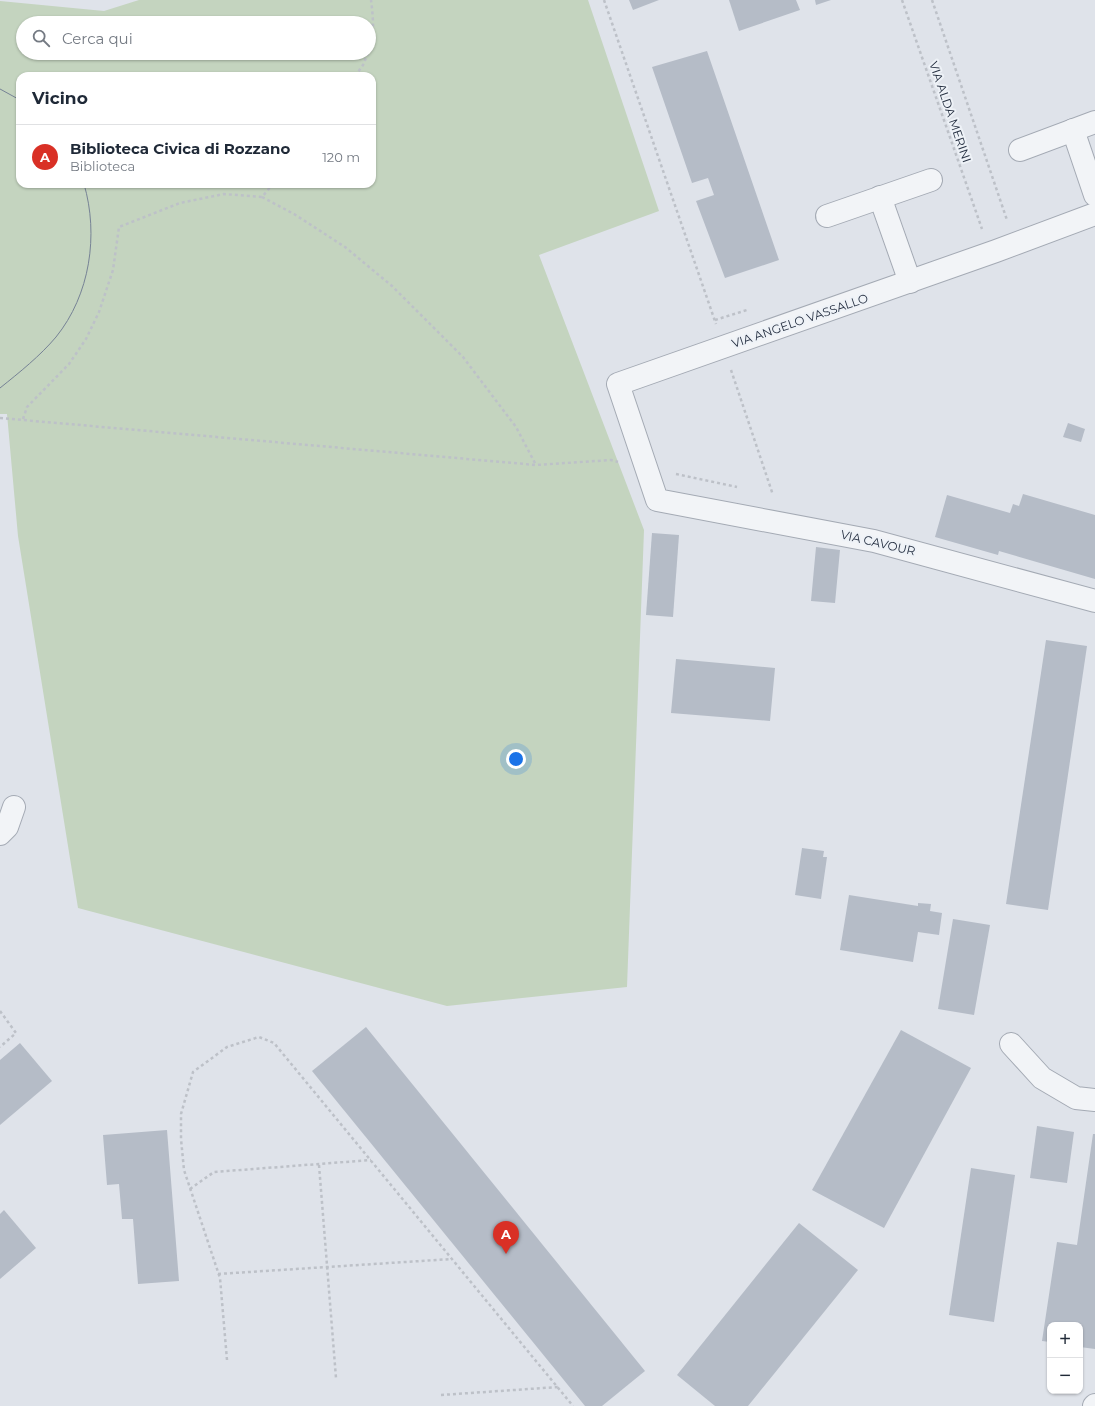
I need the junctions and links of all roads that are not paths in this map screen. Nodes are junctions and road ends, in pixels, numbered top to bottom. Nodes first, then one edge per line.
1 (1095, 122) edge
2 (1073, 130) junction
3 (1020, 150) dead end
4 (931, 180) dead end
5 (1095, 195) edge
6 (880, 197) junction
7 (1095, 214) edge
8 (827, 216) dead end
9 (910, 282) junction
10 (657, 500) joint
11 (1095, 601) edge
12 (14, 807) dead end
13 (0, 834) edge
14 (1011, 1044) dead end
15 (1095, 1100) edge

1 - 2 street
2 - 3 street
2 - 5 street
4 - 6 street
6 - 8 street
6 - 9 street
7 - 9 street, VIA ANGELO VASSALLO
9 - 10 street, VIA ANGELO VASSALLO
10 - 11 street, VIA CAVOUR
12 - 13 street
14 - 15 street

